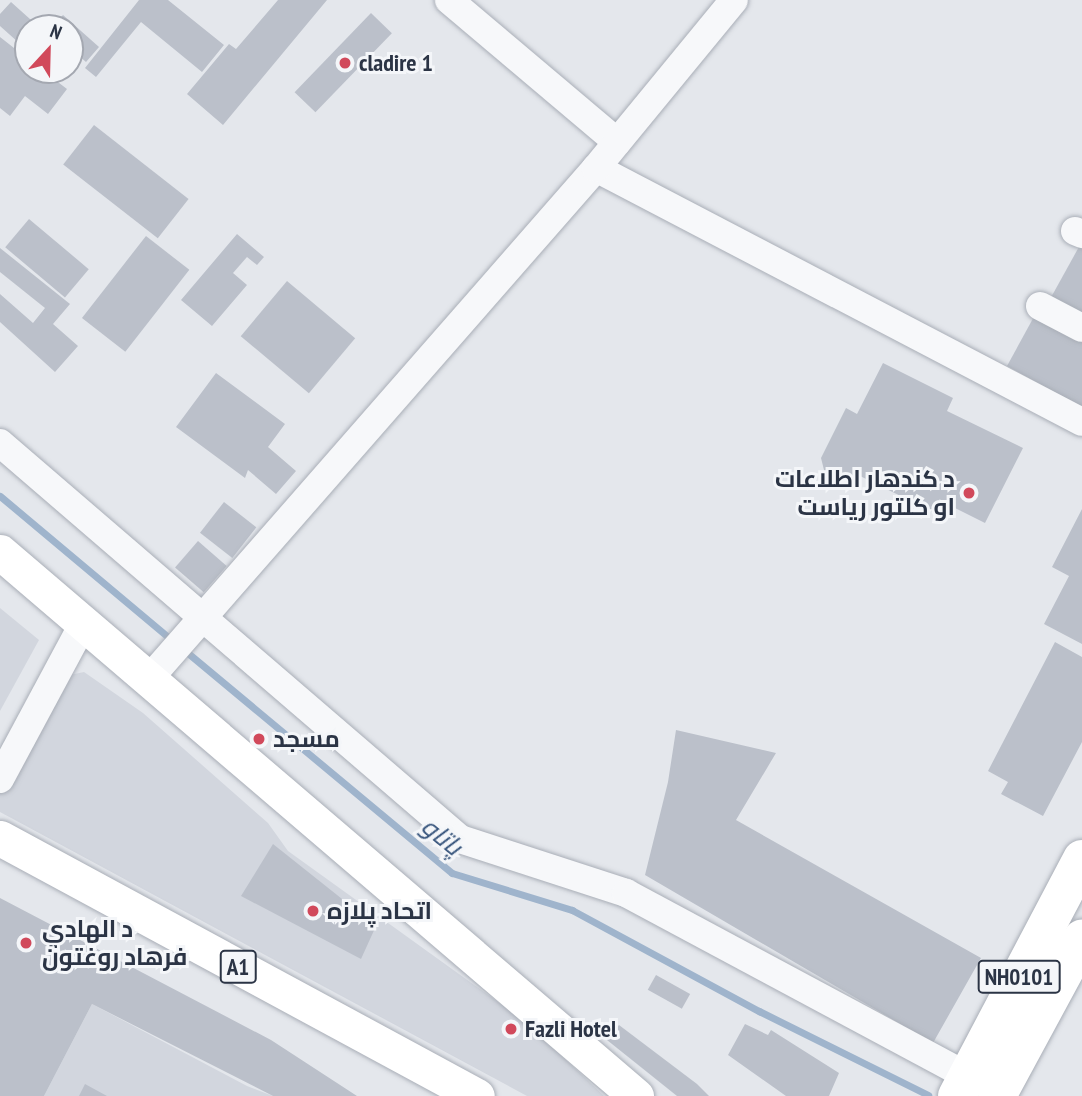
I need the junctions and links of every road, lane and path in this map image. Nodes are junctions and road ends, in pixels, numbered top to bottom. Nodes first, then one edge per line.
1 (449, 0) edge
2 (734, 0) edge
3 (617, 142) junction
4 (596, 168) junction
5 (1040, 306) dead end
6 (1082, 328) edge
7 (1082, 422) edge
8 (0, 443) edge
9 (0, 552) edge
10 (197, 623) junction
11 (83, 624) junction
12 (154, 672) junction
13 (0, 779) edge
14 (0, 838) edge
15 (1082, 859) edge
16 (1082, 939) edge
17 (961, 1086) edge
18 (477, 1096) edge
19 (636, 1096) edge
20 (997, 1096) edge

1 - 3 street
2 - 3 street
3 - 4 street
4 - 7 street
4 - 10 street
5 - 6 street
8 - 10 street
9 - 11 main road
10 - 12 street
10 - 17 street
11 - 12 main road
11 - 13 street
12 - 19 main road
14 - 18 main road, A1
15 - 17 highway, NH0101
16 - 20 highway, NH0101

